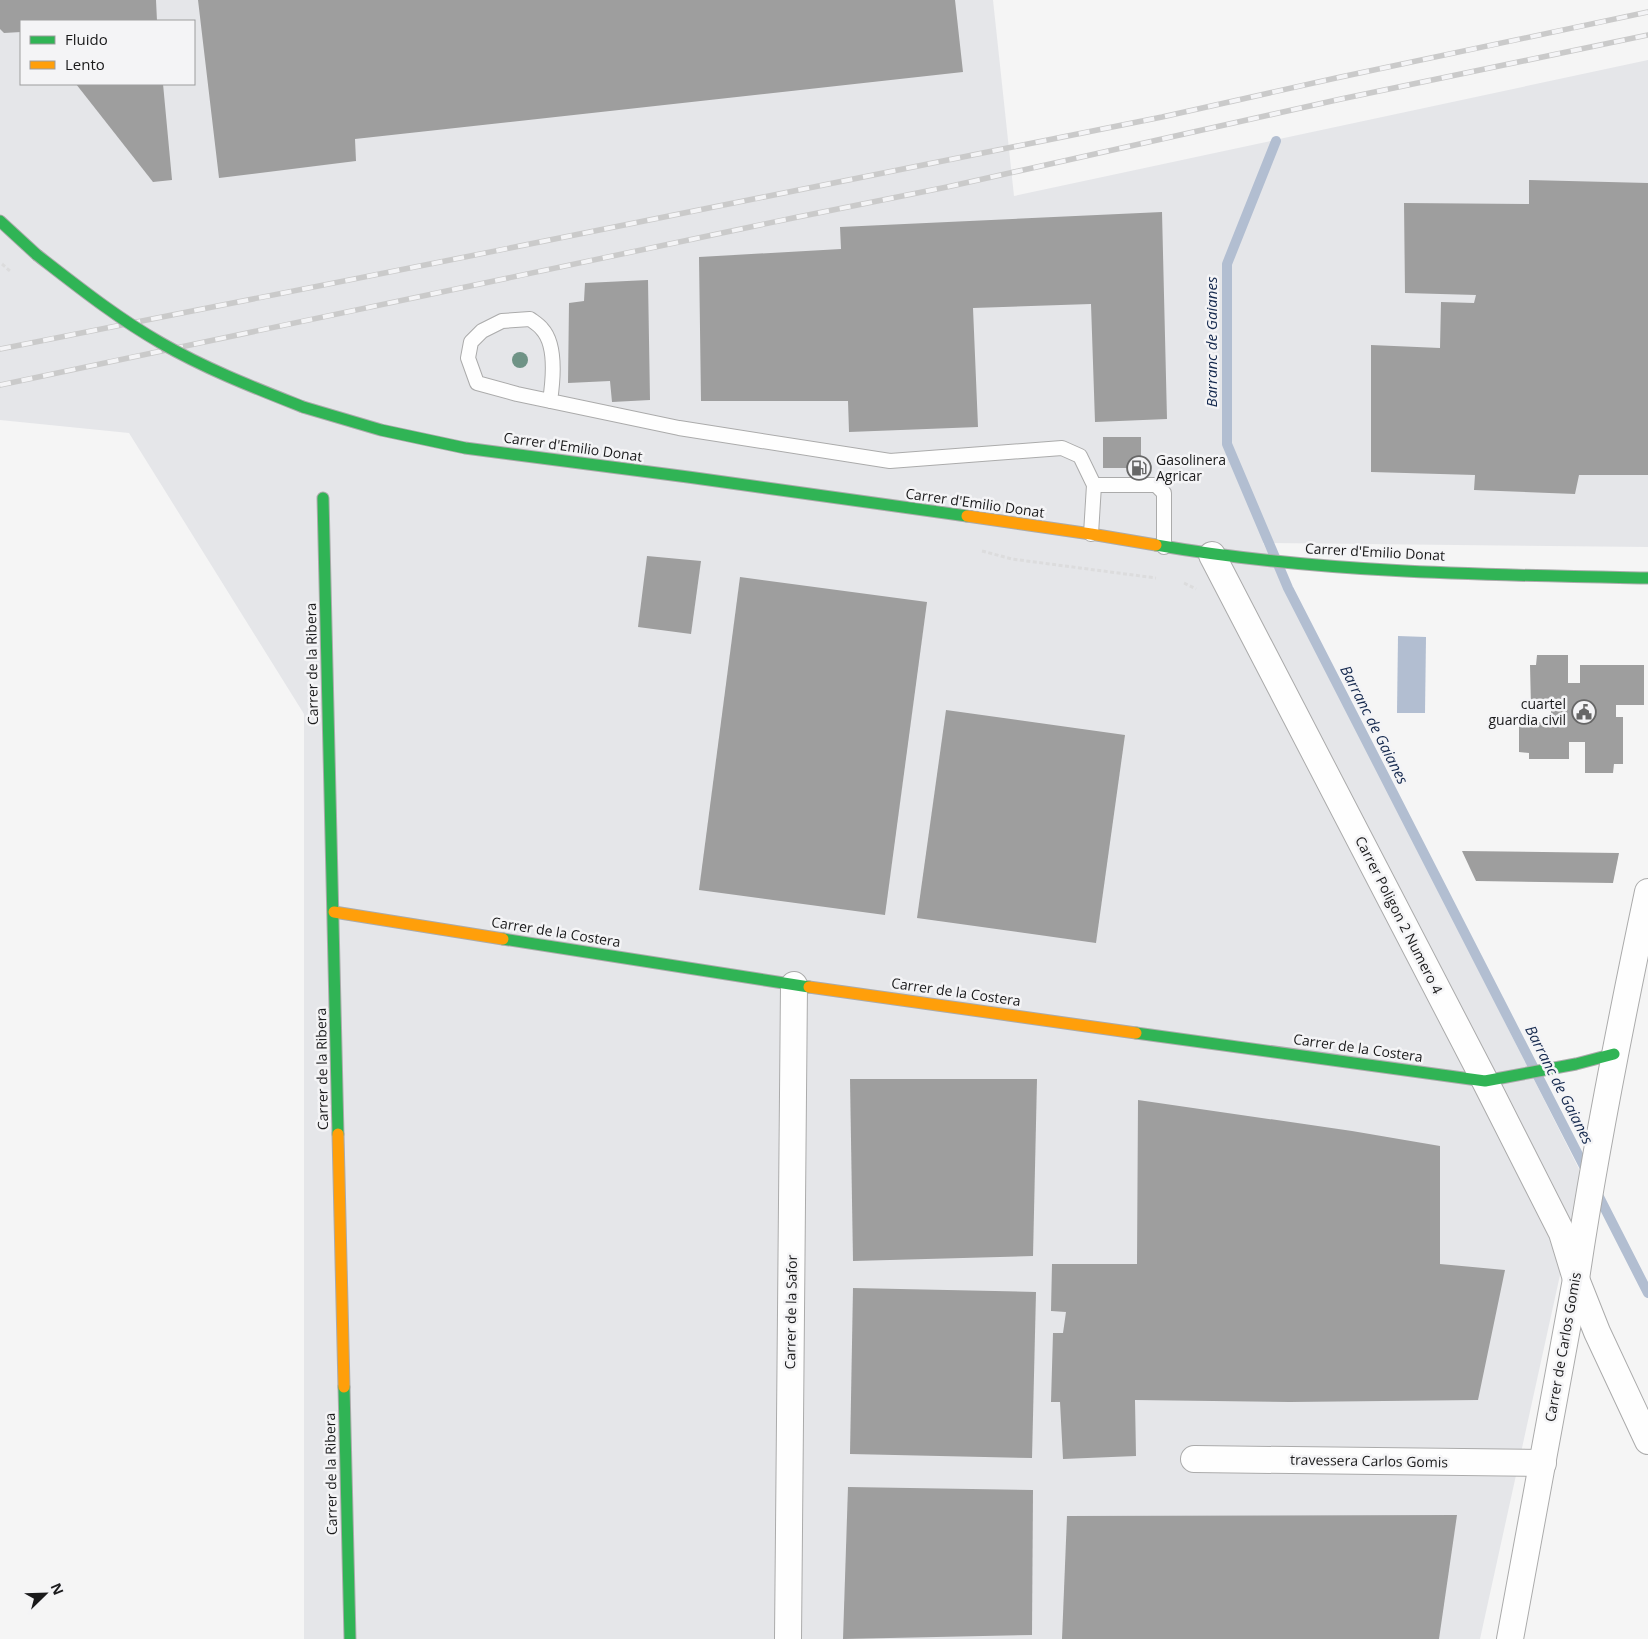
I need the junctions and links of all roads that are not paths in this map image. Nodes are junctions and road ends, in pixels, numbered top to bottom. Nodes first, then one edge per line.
1 (0, 221) edge
2 (550, 401) junction
3 (1094, 485) junction
4 (323, 498) dead end
5 (1091, 534) junction
6 (1164, 547) junction
7 (1212, 555) junction
8 (1648, 578) edge
9 (1648, 892) edge
10 (334, 912) junction
11 (794, 985) junction
12 (1614, 1054) junction
13 (1495, 1079) junction
14 (1576, 1279) junction
15 (1648, 1441) edge
16 (1194, 1459) dead end
17 (1543, 1463) junction
18 (350, 1639) edge
19 (788, 1639) edge
20 (1510, 1639) edge

1 - 5 street, Carrer d'Emilio Donat, bridge
2 - 2 lane
2 - 3 lane
3 - 5 lane
3 - 6 lane
4 - 10 street, Carrer de la Ribera
5 - 6 street, Carrer d'Emilio Donat
6 - 7 street, Carrer d'Emilio Donat
7 - 8 street, Carrer d'Emilio Donat
7 - 13 street, Carrer Poligon 2 Numero 4
9 - 12 street, Carrer de Carlos Gomis
10 - 11 street, Carrer de la Costera
10 - 18 street, Carrer de la Ribera
11 - 13 street, Carrer de la Costera
11 - 19 street, Carrer de la Safor
12 - 13 street, Carrer de la Costera
12 - 14 street, Carrer de Carlos Gomis
13 - 14 street, Carrer Poligon 2 Numero 4
14 - 15 street, Carrer Poligon 2 Numero 4
14 - 17 street, Carrer de Carlos Gomis
16 - 17 street, travessera Carlos Gomis
17 - 20 street, Carrer de Carlos Gomis

